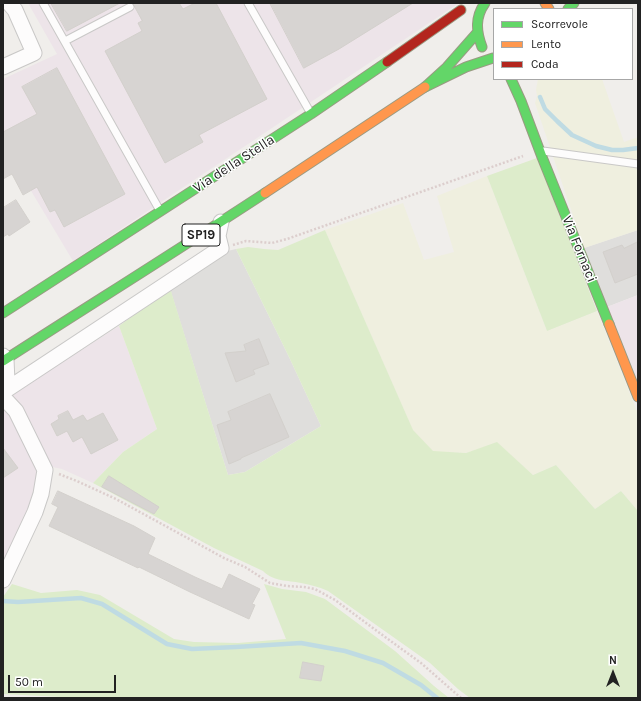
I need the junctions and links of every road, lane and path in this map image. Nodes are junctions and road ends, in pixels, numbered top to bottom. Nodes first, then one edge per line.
1 (9, 3) edge
2 (43, 3) edge
3 (248, 3) edge
4 (458, 6) edge
5 (130, 7) dead end
6 (482, 7) edge
7 (477, 33) junction
8 (64, 41) junction
9 (493, 59) edge
10 (3, 67) edge
11 (511, 80) edge
12 (524, 80) edge
13 (425, 87) junction
14 (521, 101) junction
15 (311, 114) junction
16 (540, 150) junction
17 (638, 164) edge
18 (160, 211) junction
19 (221, 222) junction
20 (236, 244) dead end
21 (3, 313) edge
22 (4, 358) edge
23 (3, 389) edge
24 (3, 392) edge
25 (3, 397) edge
26 (638, 397) edge
27 (45, 470) junction
28 (3, 580) edge
29 (461, 698) edge

1 - 10 street
2 - 8 lane
3 - 15 lane
4 - 6 street, Via della Stella
4 - 15 street, Via della Stella
5 - 8 lane
6 - 7 street, Via della Stella / SP19
7 - 9 street, Via della Stella / SP19
7 - 13 street, Via della Stella / SP19
8 - 18 lane
9 - 13 street, Via della Stella / SP19
11 - 14 street, Via Fornaci
12 - 14 street, Via Fornaci
13 - 19 street, Via della Stella / SP19
14 - 16 street, Via Fornaci
15 - 18 street, Via della Stella
16 - 17 lane
16 - 20 path
16 - 26 street, Via Fornaci
18 - 21 street, Via della Stella
19 - 22 street, Via della Stella / SP19
19 - 24 street
22 - 23 street
25 - 27 street
27 - 28 street
27 - 29 path

